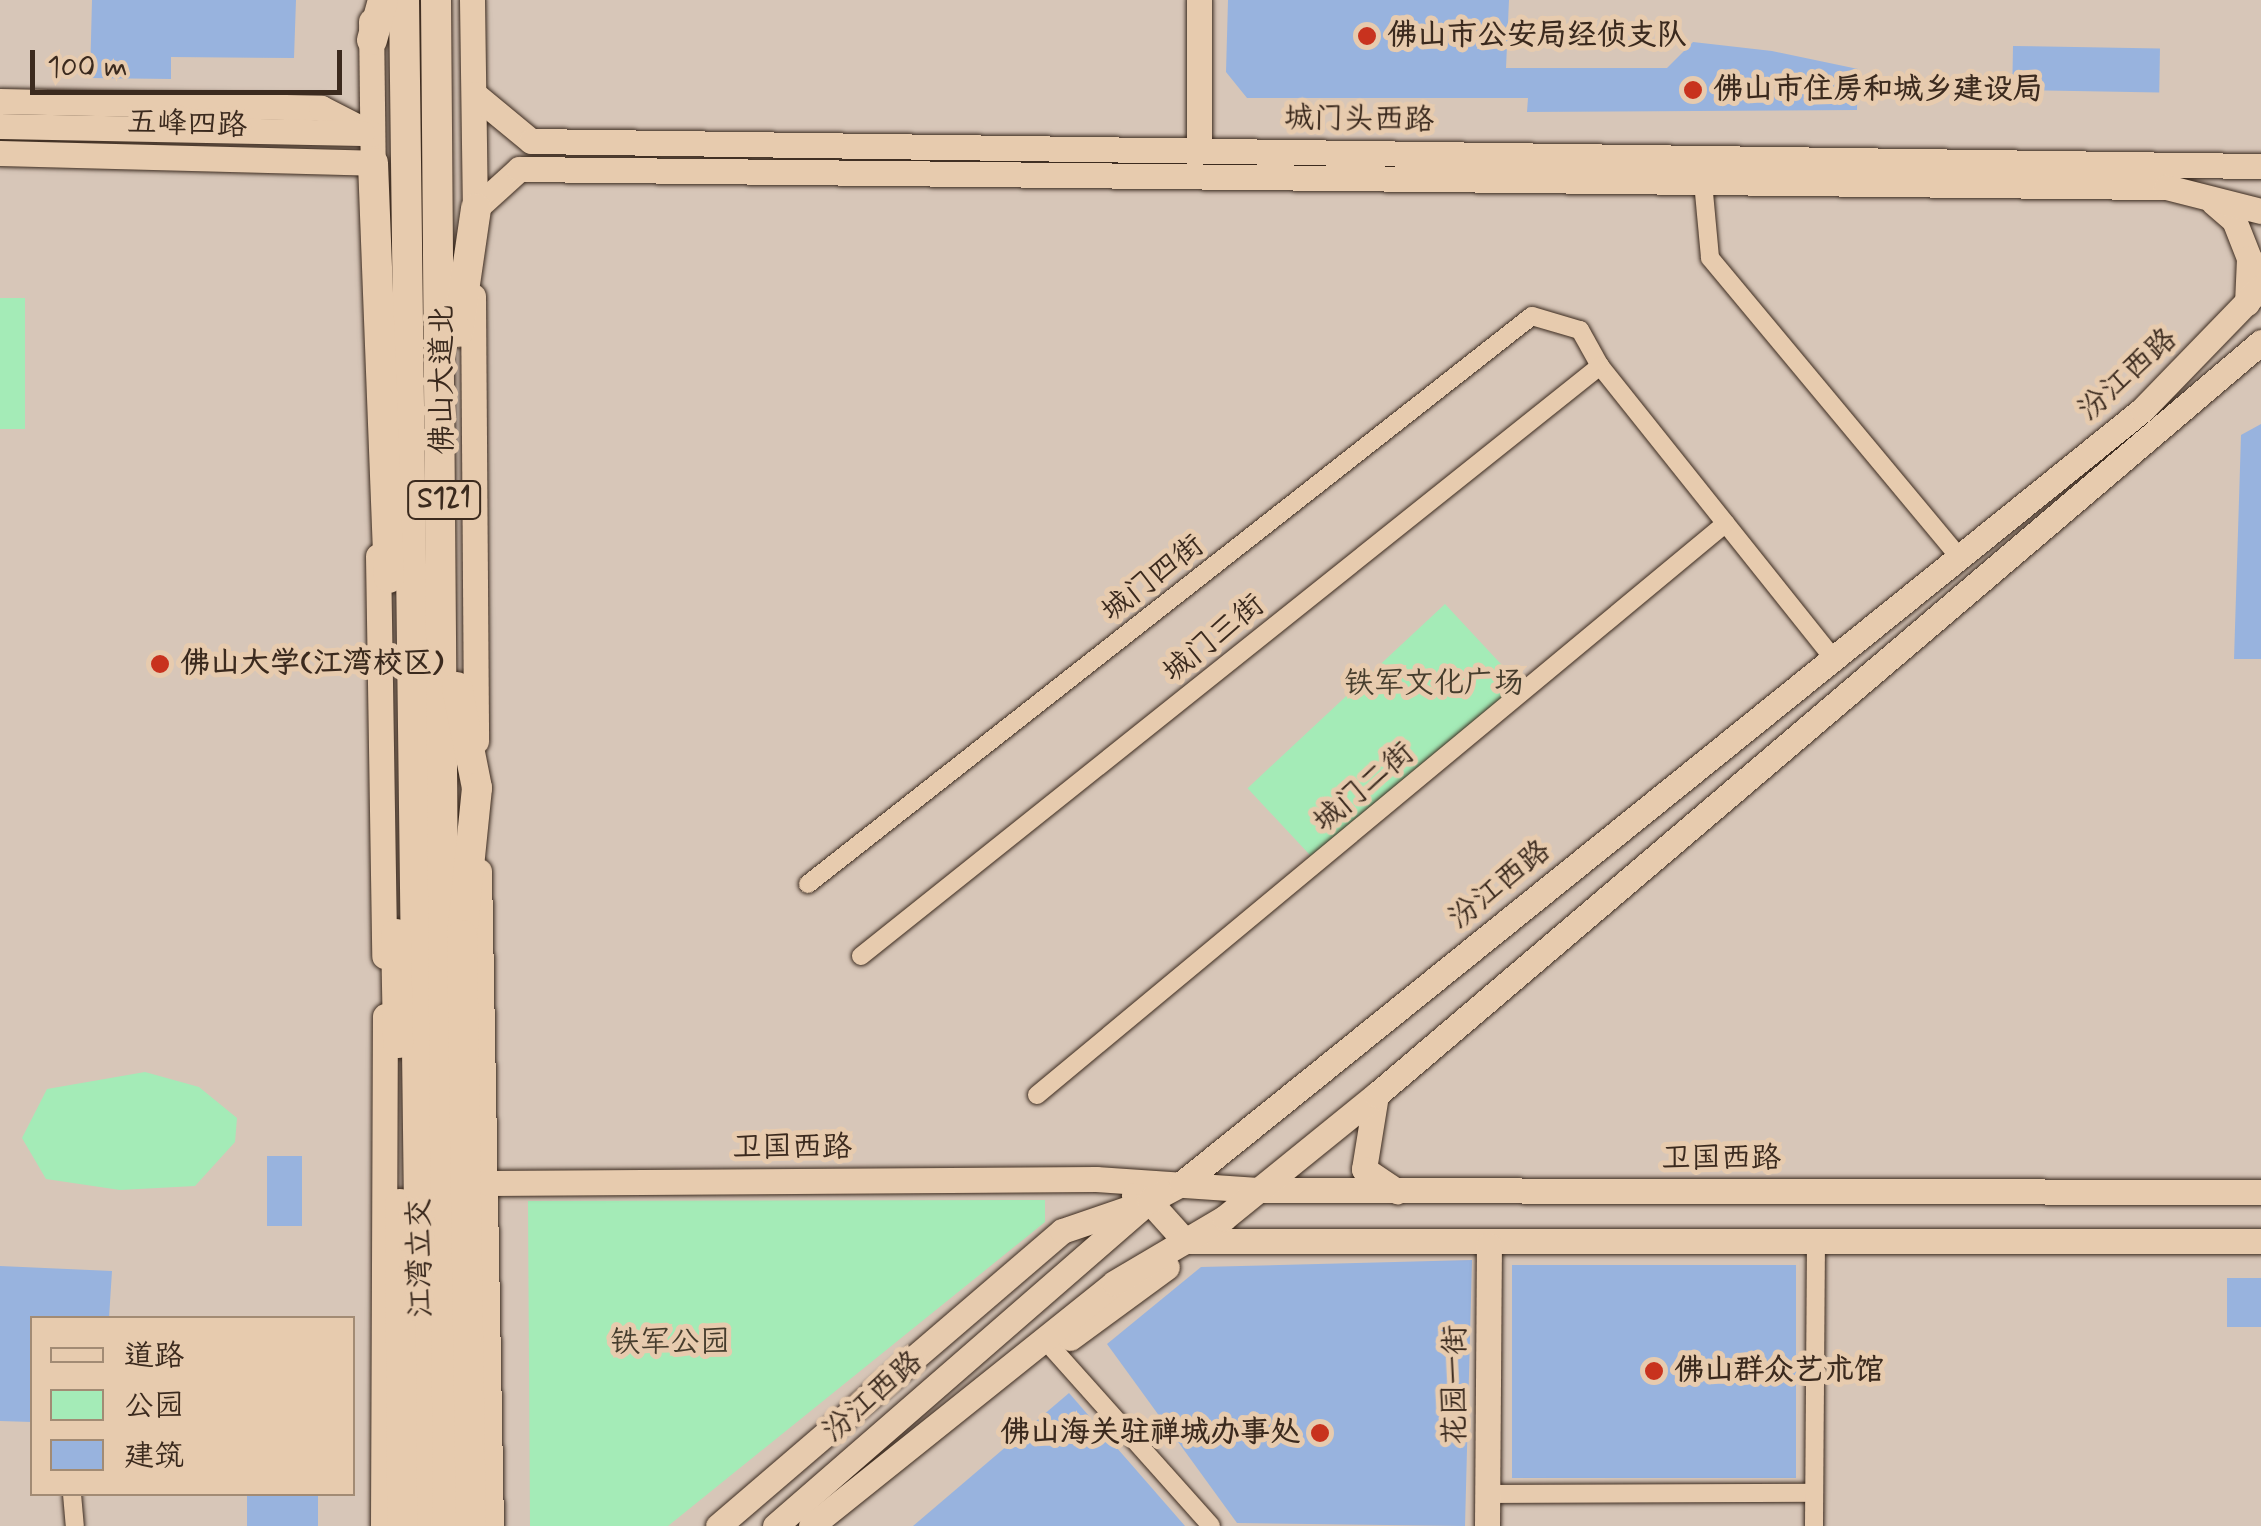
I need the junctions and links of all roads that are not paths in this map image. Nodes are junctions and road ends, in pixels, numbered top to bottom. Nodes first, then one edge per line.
1 (371, 0) edge
2 (384, 0) edge
3 (404, 0) edge
4 (436, 0) edge
5 (472, 0) edge
6 (1199, 0) edge
7 (372, 40) junction
8 (474, 94) junction
9 (0, 101) edge
10 (0, 126) edge
11 (373, 148) junction
12 (1199, 150) junction
13 (0, 153) edge
14 (92, 155) junction
15 (2261, 166) edge
16 (0, 168) edge
17 (1703, 182) junction
18 (2209, 198) junction
19 (476, 208) junction
20 (2261, 212) edge
21 (2254, 295) edge
22 (2261, 342) edge
23 (1600, 366) junction
24 (444, 438) junction
25 (1726, 523) junction
26 (1959, 557) junction
27 (444, 620) junction
28 (1834, 658) junction
29 (477, 788) junction
30 (808, 884) dead end
31 (861, 956) dead end
32 (431, 995) junction
33 (1037, 1095) dead end
34 (1376, 1095) junction
35 (479, 1173) junction
36 (1096, 1179) junction
37 (1181, 1184) junction
38 (1258, 1190) junction
39 (1397, 1191) junction
40 (2261, 1192) edge
41 (1149, 1201) junction
42 (1186, 1241) junction
43 (1228, 1241) junction
44 (2261, 1241) edge
45 (1489, 1244) junction
46 (1816, 1244) junction
47 (1056, 1338) junction
48 (864, 1402) junction
49 (915, 1404) junction
50 (855, 1456) junction
51 (1814, 1493) junction
52 (1488, 1494) junction
53 (72, 1496) edge
54 (75, 1526) edge
55 (382, 1526) edge
56 (402, 1526) edge
57 (424, 1526) edge
58 (448, 1526) edge
59 (471, 1526) edge
60 (491, 1526) edge
61 (718, 1526) edge
62 (774, 1526) edge
63 (811, 1526) edge
64 (837, 1526) edge
65 (1211, 1526) edge
66 (1488, 1526) edge
67 (1814, 1526) edge

1 - 7 main road
2 - 7 highway
3 - 32 highway, 佛山大道北 / S121
4 - 24 highway, 佛山大道北 / S121
5 - 8 main road
6 - 12 main road
7 - 11 main road
8 - 12 main road, 城门头西路
8 - 19 main road
9 - 11 main road
10 - 11 main road, 五峰四路
11 - 14 main road, 五峰四路
11 - 55 main road
11 - 56 highway
12 - 15 main road, 城门头西路
13 - 14 main road, 五峰四路
14 - 16 main road
17 - 18 main road, 城门头西路
17 - 19 main road, 城门头西路
17 - 26 street
18 - 20 main road, 城门头西路
18 - 21 main road
19 - 24 highway
19 - 29 main road
21 - 26 main road, 汾江西路
22 - 34 main road, 汾江西路
23 - 25 street
23 - 30 street, 城门四街
23 - 31 street, 城门三街
24 - 27 highway, 佛山大道北 / S121
25 - 28 street
25 - 33 street, 城门二街
26 - 28 main road, 汾江西路
27 - 29 highway
27 - 32 highway, 佛山大道北 / S121
28 - 37 main road, 汾江西路
29 - 35 highway
32 - 57 highway, 江湾立交 / S121
32 - 58 highway, S121
34 - 38 main road, 汾江西路
34 - 39 main road
35 - 36 main road, 卫国西路
35 - 59 highway
35 - 60 main road
36 - 37 main road, 卫国西路
36 - 41 main road
37 - 38 main road, 卫国西路
37 - 41 main road, 汾江西路
38 - 39 main road, 卫国西路
38 - 42 main road, 汾江西路
39 - 40 main road, 卫国西路
41 - 42 main road
41 - 48 main road
41 - 49 main road, 汾江西路
42 - 43 main road
42 - 47 main road, 汾江西路
43 - 45 main road
43 - 47 main road
44 - 46 main road
45 - 46 main road
45 - 52 main road, 花园一街
46 - 51 street
47 - 63 main road, 汾江西路
47 - 64 main road
47 - 65 street
48 - 49 main road
48 - 50 main road
48 - 61 main road
49 - 50 main road, 汾江西路
50 - 62 main road, 汾江西路
51 - 52 street
51 - 67 street
52 - 66 main road, 花园一街
53 - 54 street

